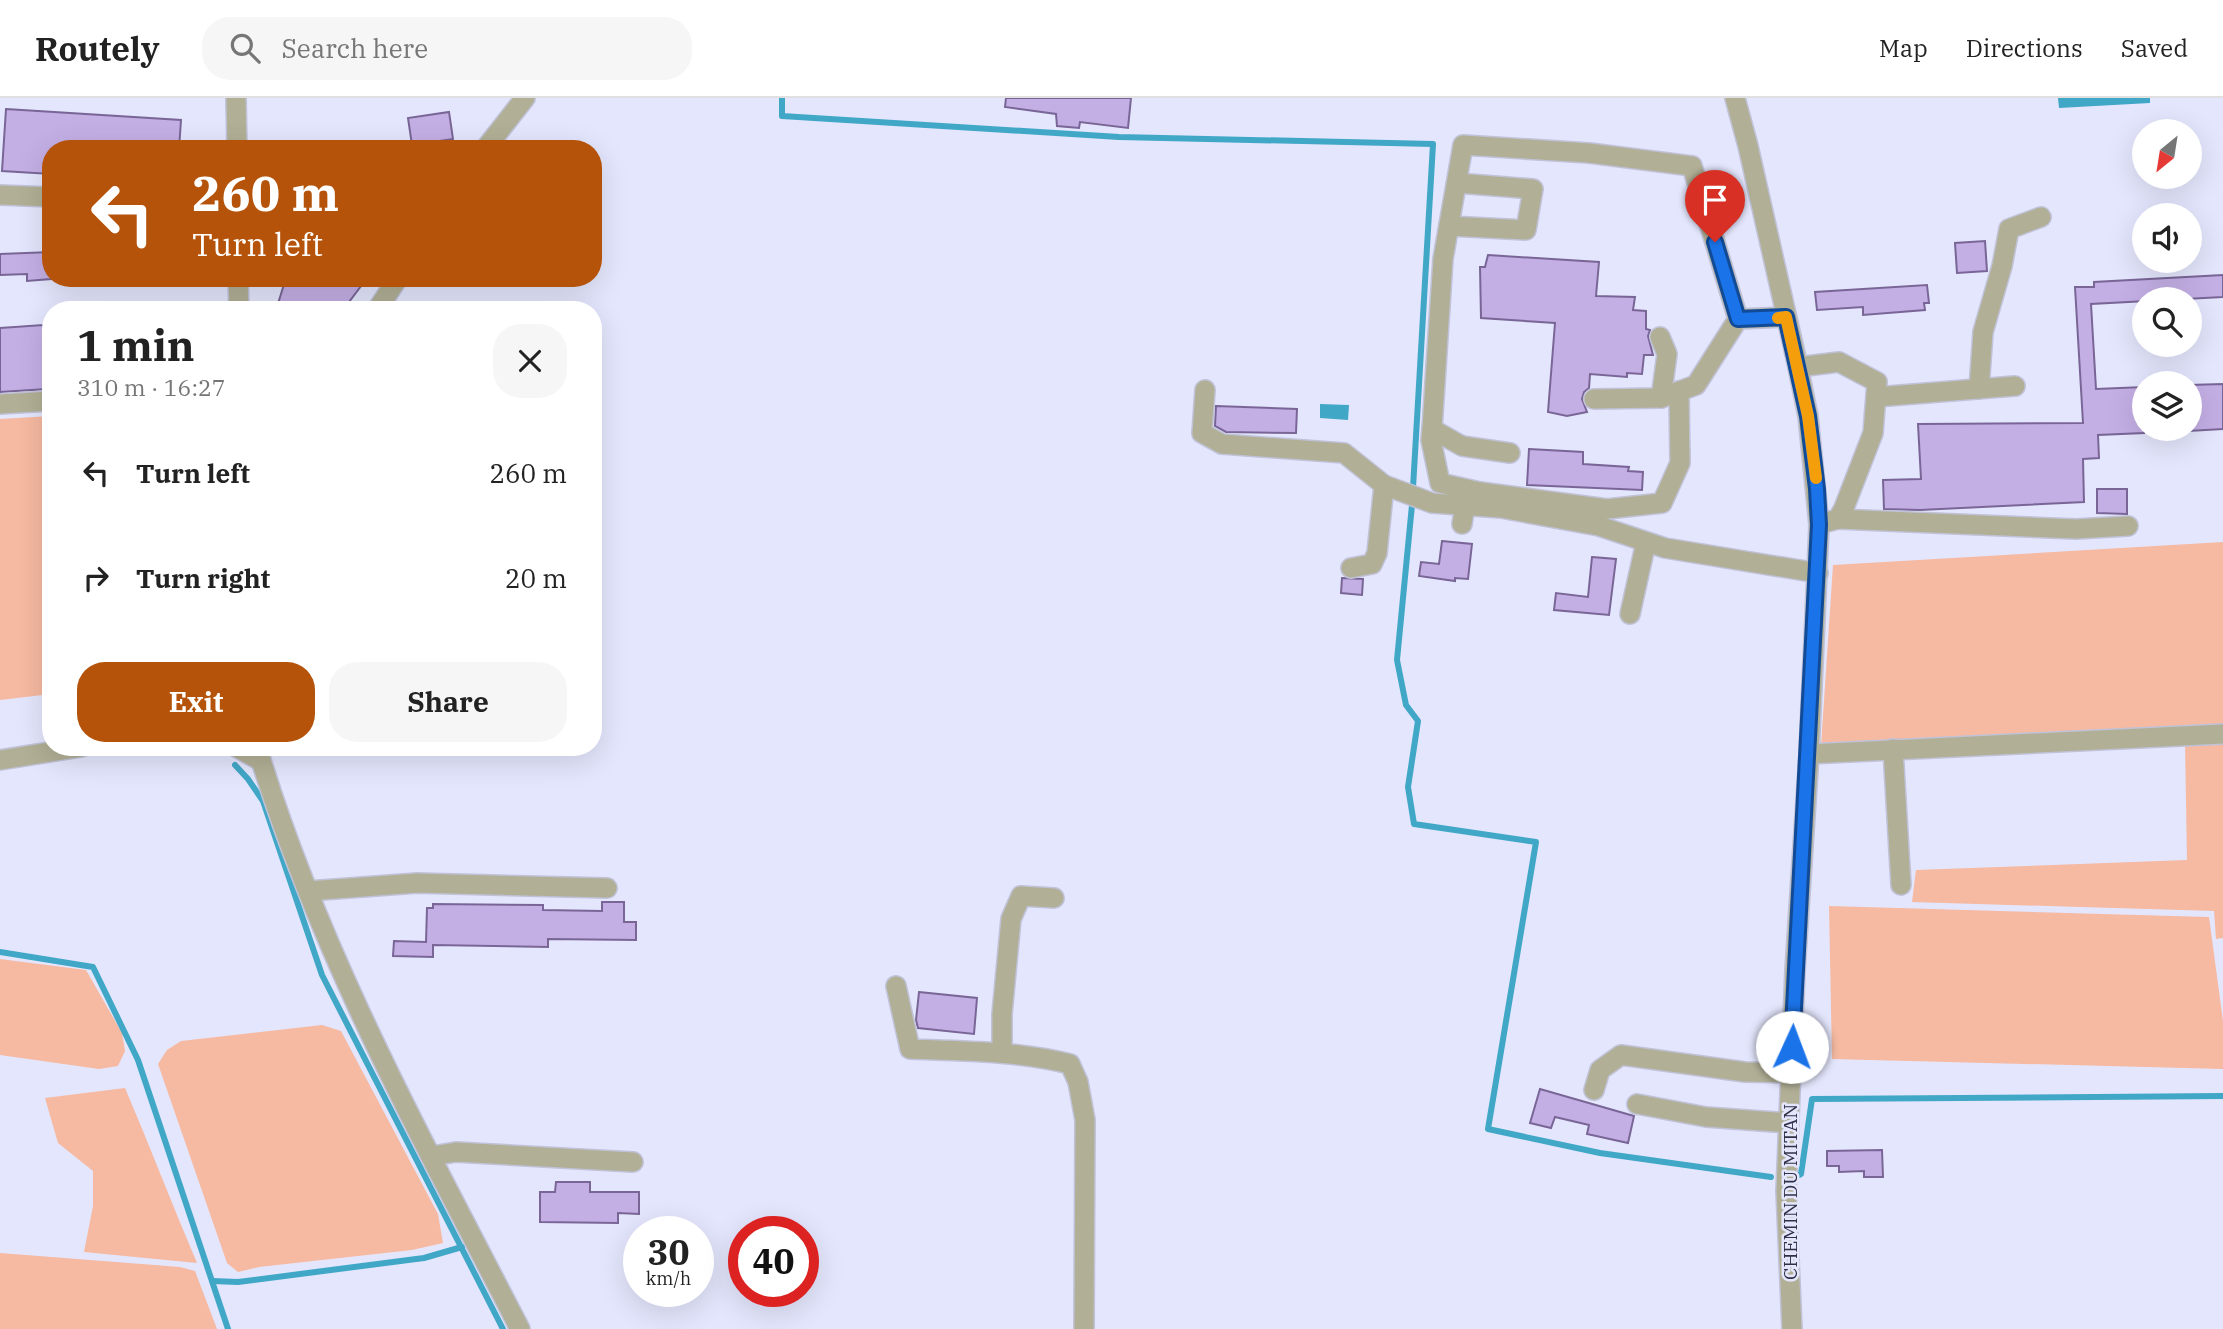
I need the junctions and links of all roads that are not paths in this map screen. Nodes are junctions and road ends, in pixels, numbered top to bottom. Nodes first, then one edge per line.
1 (236, 98) edge
2 (525, 98) edge
3 (1735, 98) edge
4 (237, 140) edge
5 (492, 140) edge
6 (1457, 183) junction
7 (0, 195) edge
8 (42, 197) edge
9 (2041, 217) dead end
10 (1449, 226) junction
11 (1786, 317) junction
12 (1738, 319) junction
13 (1660, 337) dead end
14 (1798, 367) junction
15 (2015, 386) dead end
16 (1979, 389) junction
17 (1205, 390) dead end
18 (1670, 395) junction
19 (1876, 397) junction
20 (1594, 399) dead end
21 (42, 402) edge
22 (0, 404) edge
23 (1432, 429) junction
24 (1510, 453) dead end
25 (1384, 485) junction
26 (1828, 522) junction
27 (2128, 526) dead end
28 (1646, 542) junction
29 (1351, 568) dead end
30 (1818, 573) junction
31 (1630, 614) dead end
32 (2223, 734) edge
33 (1893, 750) junction
34 (42, 753) edge
35 (1809, 754) junction
36 (260, 756) edge
37 (0, 760) edge
38 (1901, 885) dead end
39 (607, 888) dead end
40 (308, 891) junction
41 (1054, 898) dead end
42 (896, 986) dead end
43 (1002, 1053) junction
44 (1791, 1073) junction
45 (1594, 1090) dead end
46 (1637, 1104) dead end
47 (1789, 1123) junction
48 (432, 1156) junction
49 (633, 1162) dead end
50 (520, 1329) edge
51 (1084, 1329) edge
52 (1792, 1329) edge

1 - 4 street
2 - 5 street
3 - 11 street, CHEMIN DU MITAN
6 - 10 street
6 - 10 street
6 - 12 street
7 - 8 street
9 - 16 street
10 - 23 street
11 - 12 street
11 - 14 street, CHEMIN DU MITAN
12 - 18 street
13 - 18 street
14 - 19 street
14 - 26 street, CHEMIN DU MITAN
15 - 16 street
16 - 19 street
17 - 25 street
18 - 20 street
18 - 23 street
19 - 26 street
21 - 22 street
23 - 24 street
25 - 28 street
25 - 29 street
26 - 27 street
26 - 30 street, CHEMIN DU MITAN
28 - 30 street
28 - 31 street
30 - 35 street, CHEMIN DU MITAN
32 - 33 street
33 - 35 street
33 - 38 street
34 - 37 street
35 - 44 street, CHEMIN DU MITAN
36 - 40 street
39 - 40 street
40 - 48 street
41 - 43 street
42 - 43 street
43 - 51 street
44 - 45 street
44 - 47 street, CHEMIN DU MITAN
46 - 47 street
47 - 52 street, CHEMIN DU MITAN
48 - 49 street
48 - 50 street

